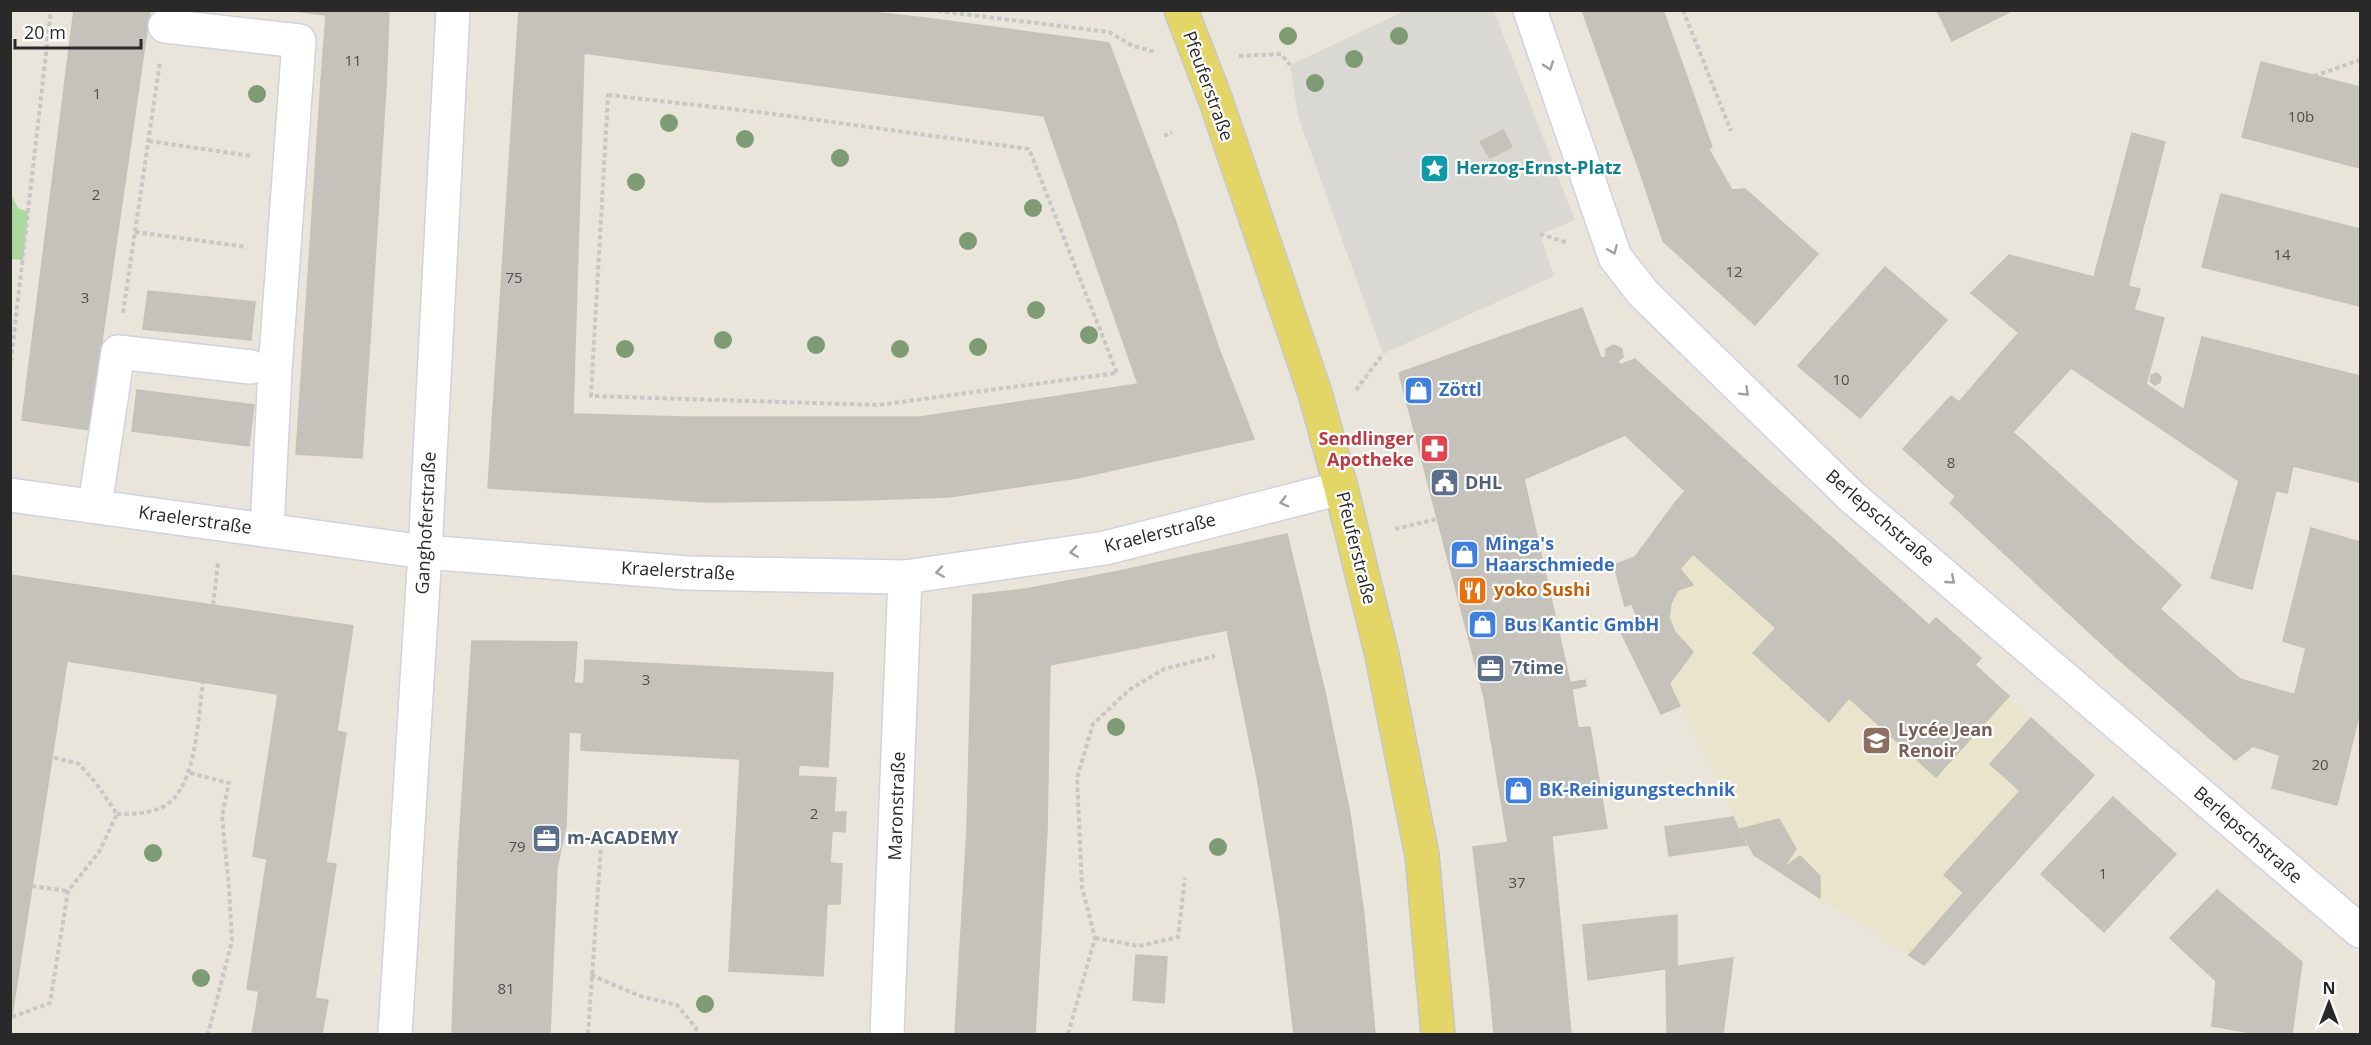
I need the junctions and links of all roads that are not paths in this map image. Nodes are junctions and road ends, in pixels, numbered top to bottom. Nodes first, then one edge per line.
1 (453, 10) edge
2 (1181, 10) edge
3 (1530, 10) edge
4 (165, 26) dead end
5 (251, 367) dead end
6 (1341, 488) junction
7 (10, 495) edge
8 (95, 506) junction
9 (267, 530) junction
10 (424, 552) junction
11 (906, 577) junction
12 (2361, 931) edge
13 (395, 1035) edge
14 (887, 1035) edge
15 (1438, 1035) edge

1 - 10 street, Ganghoferstraße
2 - 6 main road, Pfeuferstraße
3 -> 12 street, Berlepschstraße
4 - 9 street
5 - 8 street
6 -> 11 street, Kraelerstraße
6 - 15 main road, Pfeuferstraße
7 - 8 street, Kraelerstraße
8 - 9 street, Kraelerstraße
9 - 10 street, Kraelerstraße
10 - 11 street, Kraelerstraße
10 - 13 street, Ganghoferstraße
11 - 14 street, Maronstraße

